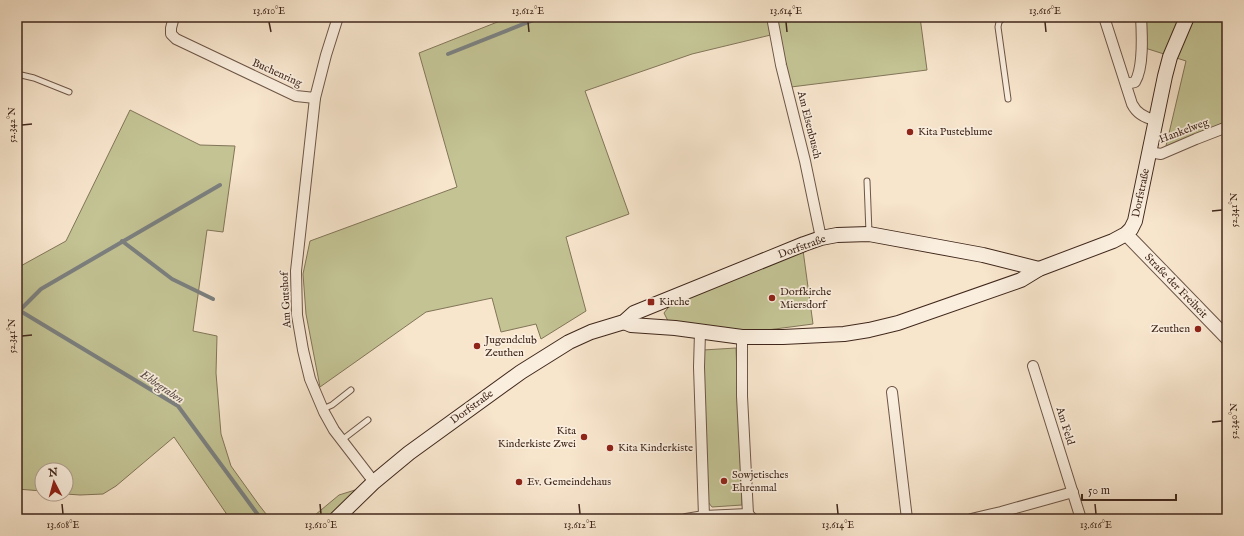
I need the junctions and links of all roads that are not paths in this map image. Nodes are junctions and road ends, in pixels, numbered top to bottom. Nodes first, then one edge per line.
1 (174, 17) edge
2 (338, 17) edge
3 (772, 17) edge
4 (1004, 17) edge
5 (1104, 17) edge
6 (1141, 17) edge
7 (1187, 17) edge
8 (17, 74) edge
9 (1126, 84) junction
10 (68, 92) dead end
11 (315, 98) junction
12 (1008, 99) dead end
13 (1155, 120) junction
14 (1227, 127) edge
15 (1149, 152) junction
16 (867, 181) dead end
17 (869, 234) junction
18 (1126, 234) junction
19 (821, 238) junction
20 (1039, 269) junction
21 (624, 322) junction
22 (700, 332) junction
23 (742, 337) junction
24 (1227, 338) edge
25 (1033, 366) dead end
26 (351, 390) dead end
27 (892, 392) dead end
28 (323, 409) junction
29 (368, 420) dead end
30 (342, 440) junction
31 (374, 482) junction
32 (1073, 492) junction
33 (704, 516) junction
34 (750, 516) edge
35 (336, 519) edge
36 (686, 519) edge
37 (907, 519) edge
38 (970, 519) edge
39 (1081, 519) edge

1 - 11 street, Buchenring
2 - 11 street, Buchenring
3 - 19 street, Am Elsenbusch
4 - 12 lane
5 - 9 street
6 - 9 street
7 - 13 main road, Dorfstraße
8 - 10 lane
9 - 13 street
11 - 28 street, Am Gutshof
13 - 15 main road, Dorfstraße
14 - 15 street, Hankelweg
15 - 18 main road, Dorfstraße
16 - 17 lane
17 - 19 main road, Dorfstraße
17 - 20 main road, Dorfstraße
18 - 20 main road, Dorfstraße
18 - 24 street, Straße der Freiheit
19 - 21 main road, Dorfstraße
20 - 23 main road, Dorfstraße
21 - 22 main road, Dorfstraße
21 - 31 main road, Dorfstraße
22 - 23 main road, Dorfstraße
22 - 33 street
23 - 34 street
25 - 32 street, Am Feld
26 - 28 lane
27 - 37 street
28 - 30 street, Am Gutshof
29 - 30 lane
30 - 31 street, Am Gutshof
31 - 35 main road, Dorfstraße
32 - 38 street
32 - 39 street, Am Feld
33 - 34 street
33 - 36 street

